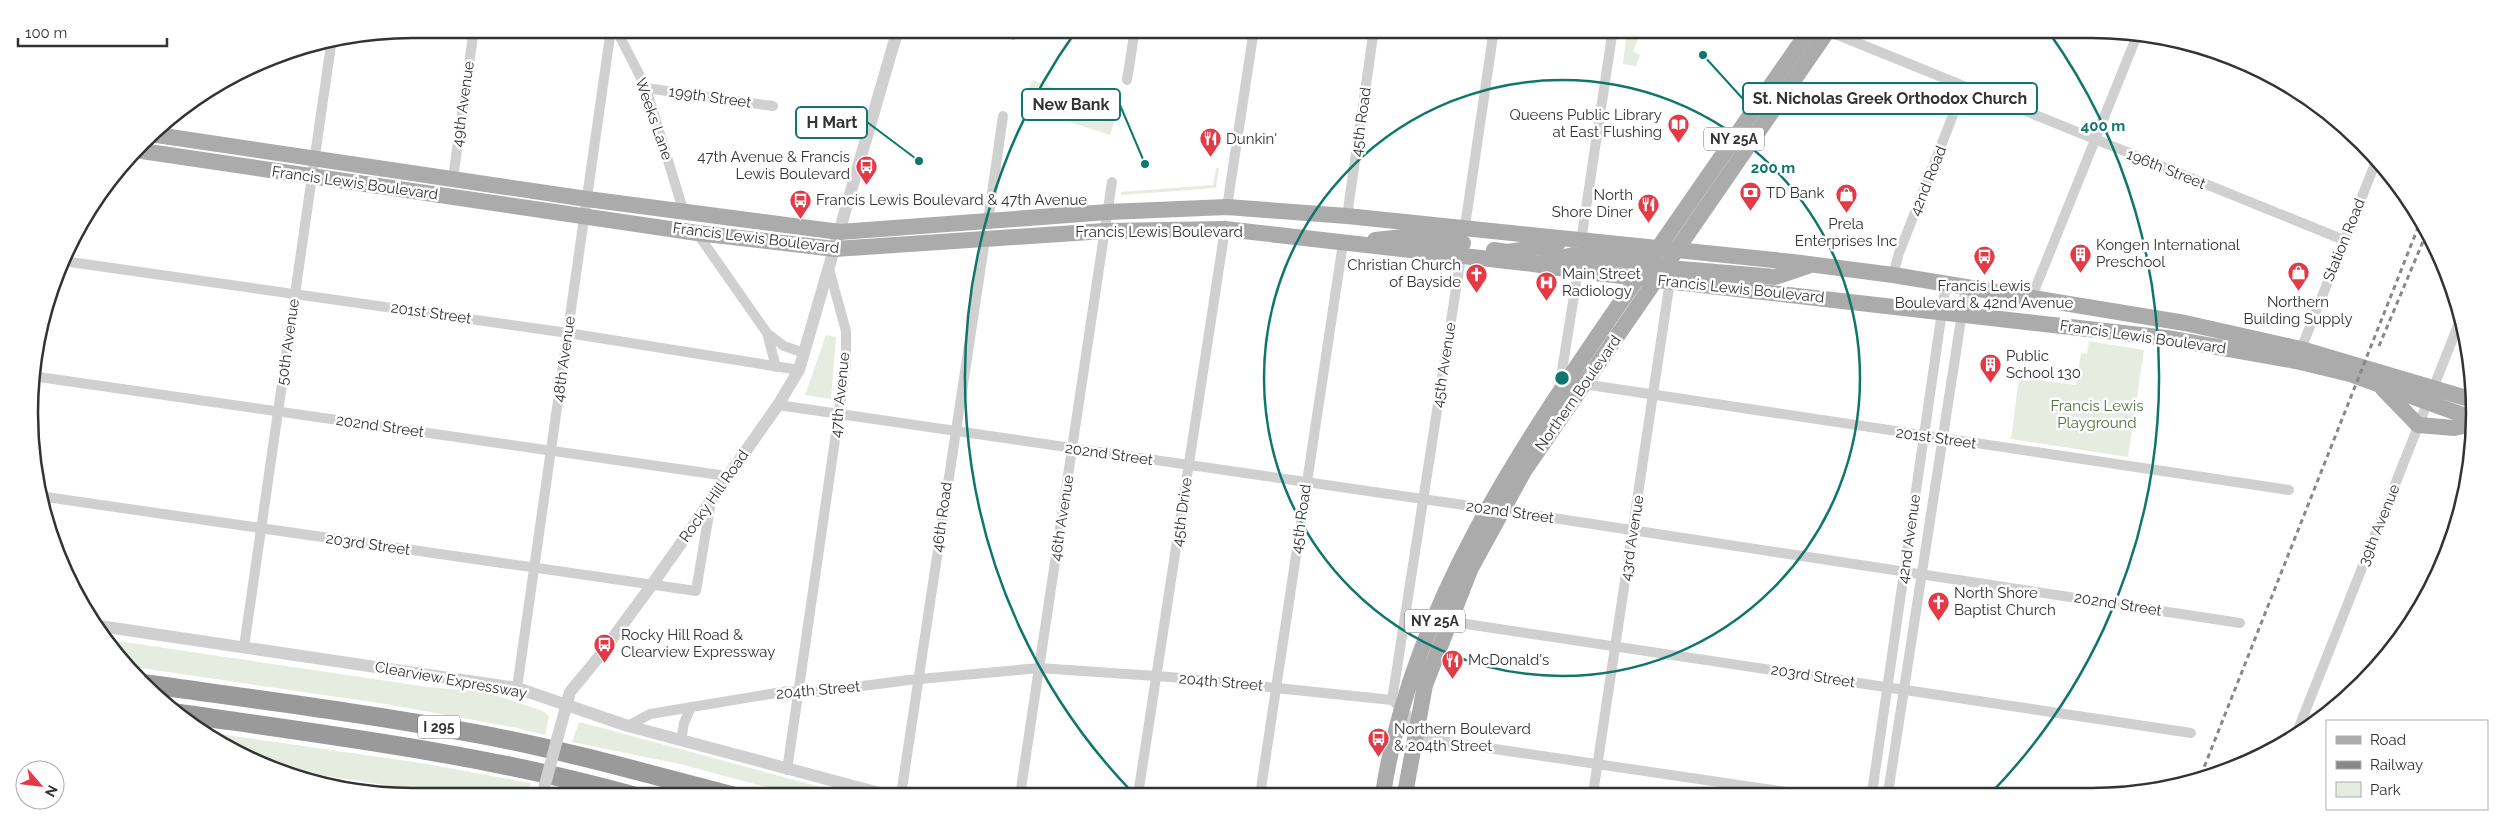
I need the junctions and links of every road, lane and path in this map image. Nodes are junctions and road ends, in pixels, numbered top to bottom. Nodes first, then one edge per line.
1 (473, 38) edge
2 (610, 38) edge
3 (621, 38) edge
4 (895, 38) edge
5 (1133, 38) edge
6 (1253, 38) edge
7 (1373, 38) edge
8 (1493, 38) edge
9 (1612, 38) edge
10 (1804, 38) edge
11 (1821, 38) edge
12 (1840, 38) edge
13 (2135, 41) edge
14 (327, 47) edge
15 (1127, 80) dead end
16 (1964, 87) junction
17 (646, 88) junction
18 (773, 106) dead end
19 (1003, 116) dead end
20 (160, 136) edge
21 (2095, 140) junction
22 (143, 151) edge
23 (315, 159) junction
24 (2374, 167) edge
25 (312, 176) junction
26 (453, 178) junction
27 (1112, 182) dead end
28 (586, 207) junction
29 (1227, 207) junction
30 (1108, 212) junction
31 (684, 213) junction
32 (1347, 216) junction
33 (988, 221) junction
34 (1225, 229) junction
35 (1105, 231) junction
36 (697, 232) junction
37 (840, 232) junction
38 (985, 239) junction
39 (2344, 240) junction
40 (1581, 241) junction
41 (1343, 243) junction
42 (1463, 244) junction
43 (835, 249) junction
44 (69, 262) edge
45 (1534, 264) junction
46 (1646, 266) junction
47 (1668, 267) junction
48 (829, 269) junction
49 (1578, 271) junction
50 (1892, 275) junction
51 (1946, 284) junction
52 (1966, 287) junction
53 (295, 294) junction
54 (2031, 299) junction
55 (1942, 312) junction
56 (1961, 314) junction
57 (2456, 330) edge
58 (568, 333) junction
59 (767, 333) junction
60 (2302, 349) junction
61 (804, 353) junction
62 (776, 367) junction
63 (799, 370) junction
64 (39, 377) edge
65 (1583, 384) junction
66 (2380, 386) junction
67 (2433, 388) junction
68 (1558, 392) junction
69 (1653, 395) junction
70 (2465, 398) edge
71 (2427, 404) junction
72 (778, 405) junction
73 (279, 411) junction
74 (840, 414) junction
75 (2466, 416) edge
76 (2418, 426) junction
77 (2465, 426) edge
78 (955, 431) junction
79 (1923, 436) junction
80 (1942, 439) junction
81 (1072, 448) junction
82 (551, 450) junction
83 (1189, 465) junction
84 (727, 476) junction
85 (1306, 482) junction
86 (2289, 490) dead end
87 (47, 497) edge
88 (711, 499) junction
89 (1423, 500) junction
90 (1495, 510) junction
91 (262, 528) junction
92 (1633, 530) junction
93 (534, 567) junction
94 (1904, 570) junction
95 (1922, 573) junction
96 (651, 586) junction
97 (1442, 621) junction
98 (2240, 623) dead end
99 (106, 628) edge
100 (244, 647) junction
101 (1615, 647) junction
102 (1039, 668) junction
103 (1158, 676) junction
104 (919, 678) junction
105 (155, 685) edge
106 (1276, 687) junction
107 (517, 688) junction
108 (1887, 688) junction
109 (1904, 690) junction
110 (797, 693) junction
111 (565, 704) junction
112 (1397, 704) junction
113 (691, 707) junction
114 (190, 714) edge
115 (2302, 722) edge
116 (628, 726) junction
117 (1416, 726) junction
118 (2192, 733) dead end
119 (681, 741) junction
120 (1598, 764) junction
121 (787, 770) junction
122 (544, 788) edge
123 (602, 788) edge
124 (702, 788) edge
125 (859, 788) edge
126 (902, 788) edge
127 (1021, 788) edge
128 (1139, 788) edge
129 (1261, 788) edge
130 (1384, 788) edge
131 (1406, 788) edge
132 (1594, 788) edge
133 (1760, 788) edge
134 (1873, 788) edge
135 (1889, 788) edge

1 - 26 street, 49th Avenue
2 - 28 street, 48th Avenue
3 - 17 street, Weeks Lane
4 - 37 street
5 - 15 street
6 - 29 street
7 - 32 street, 45th Road
8 - 42 street, 45th Avenue
9 - 40 street
10 - 46 main road, Northern Boulevard / NY 25A
11 - 47 main road, Northern Boulevard / NY 25A
12 - 16 street, 196th Street
13 - 21 street
14 - 23 street, 50th Avenue
16 - 21 street, 196th Street
16 - 50 street, 42nd Road
17 - 18 street, 199th Street
17 - 31 street, Weeks Lane
19 - 33 street
20 - 23 main road, Francis Lewis Boulevard
21 - 39 street, 196th Street
21 - 54 street
22 - 25 main road, Francis Lewis Boulevard
23 - 25 street, 50th Avenue
23 - 26 main road, Francis Lewis Boulevard
24 - 39 street, Station Road
25 - 28 main road, Francis Lewis Boulevard
25 - 53 street, 50th Avenue
26 - 28 main road, Francis Lewis Boulevard
27 - 30 street, 46th Avenue
28 - 31 main road, Francis Lewis Boulevard
28 - 36 main road, Francis Lewis Boulevard
28 - 58 street, 48th Avenue
29 - 30 main road, Francis Lewis Boulevard
29 - 32 main road, Francis Lewis Boulevard
30 - 33 main road, Francis Lewis Boulevard
30 - 35 street, 46th Avenue
31 - 37 main road, Francis Lewis Boulevard
32 - 42 main road, Francis Lewis Boulevard
33 - 37 main road, Francis Lewis Boulevard
34 - 35 main road, Francis Lewis Boulevard
34 - 41 main road, Francis Lewis Boulevard
34 - 83 street, 45th Drive
35 - 38 main road, Francis Lewis Boulevard
35 - 81 street, 46th Avenue
36 - 43 main road, Francis Lewis Boulevard
36 - 59 street
37 - 43 street
38 - 43 main road, Francis Lewis Boulevard
38 - 78 street, 46th Road
39 - 60 street, Station Road
40 - 42 main road, Francis Lewis Boulevard
40 - 46 main road, Francis Lewis Boulevard
41 - 42 main road, Francis Lewis Boulevard
41 - 85 street, 45th Road
42 - 45 main road, Francis Lewis Boulevard
42 - 89 street, 45th Avenue
43 - 48 street
44 - 53 street, 201st Street
45 - 46 main road
45 - 49 main road, Francis Lewis Boulevard
46 - 47 main road, Francis Lewis Boulevard
46 - 47 main road, Francis Lewis Boulevard
46 - 49 main road, Francis Lewis Boulevard
46 - 68 main road, Northern Boulevard / NY 25A
47 - 50 main road, Francis Lewis Boulevard
47 - 55 main road, Francis Lewis Boulevard
47 - 65 main road, Northern Boulevard / NY 25A
47 - 69 street, 43rd Avenue
48 - 61 street, Rocky Hill Road
48 - 74 street, 47th Avenue
49 - 68 street
50 - 51 main road, Francis Lewis Boulevard
51 - 52 main road, Francis Lewis Boulevard
51 - 55 street, 42nd Avenue
52 - 54 main road, Francis Lewis Boulevard
52 - 56 street, 42nd Avenue
53 - 58 street, 201st Street
53 - 73 street, 50th Avenue
54 - 60 main road, Francis Lewis Boulevard
55 - 56 main road, Francis Lewis Boulevard
55 - 79 street, 42nd Avenue
56 - 66 main road, Francis Lewis Boulevard
56 - 80 street, 42nd Avenue
57 - 67 street, 39th Avenue
58 - 62 street, 201st Street
58 - 82 street, 48th Avenue
59 - 61 street
59 - 62 street
60 - 67 main road, Francis Lewis Boulevard
61 - 63 street, Rocky Hill Road
62 - 63 street, 201st Street
63 - 72 street, Rocky Hill Road
64 - 73 street, 202nd Street
65 - 69 street, 201st Street
65 - 90 main road, Northern Boulevard / NY 25A
66 - 71 main road, Francis Lewis Boulevard
66 - 76 main road
67 - 70 main road, Francis Lewis Boulevard
67 - 71 street, 39th Avenue
68 - 90 main road, Northern Boulevard / NY 25A
69 - 79 street, 201st Street
69 - 92 street, 43rd Avenue
71 - 75 main road, Francis Lewis Boulevard
71 - 76 street, 39th Avenue
72 - 74 street, 202nd Street
72 - 84 street, Rocky Hill Road
73 - 82 street, 202nd Street
73 - 91 street, 50th Avenue
74 - 78 street, 202nd Street
74 - 110 street, 47th Avenue
76 - 77 main road
76 - 115 street, 39th Avenue
78 - 81 street, 202nd Street
78 - 104 street, 46th Road
79 - 80 street, 201st Street
79 - 94 street, 42nd Avenue
80 - 86 street, 201st Street
80 - 95 street, 42nd Avenue
81 - 83 street, 202nd Street
81 - 102 street, 46th Avenue
82 - 84 street, 202nd Street
82 - 93 street, 48th Avenue
83 - 85 street, 202nd Street
83 - 103 street, 45th Drive
84 - 88 street, Rocky Hill Road
85 - 89 street, 202nd Street
85 - 106 street, 45th Road
87 - 91 street, 203rd Street
88 - 96 street, Rocky Hill Road
88 - 96 street, 203rd Street
89 - 90 street, 202nd Street
89 - 112 street, 45th Avenue
90 - 92 street, 202nd Street
90 - 97 main road, Northern Boulevard / NY 25A
90 - 97 main road, Northern Boulevard / NY 25A
91 - 93 street, 203rd Street
91 - 100 street, 50th Avenue
92 - 94 street, 202nd Street
92 - 101 street, 43rd Avenue
93 - 96 street, 203rd Street
93 - 107 street, 48th Avenue
94 - 95 street, 202nd Street
94 - 108 street, 42nd Avenue
95 - 98 street, 202nd Street
95 - 109 street, 42nd Avenue
96 - 111 street, Rocky Hill Road
97 - 101 street, 203rd Street
97 - 112 main road, Northern Boulevard / NY 25A
97 - 117 main road, Northern Boulevard / NY 25A
99 - 100 street, Clearview Expressway
100 - 107 street, Clearview Expressway
101 - 108 street, 203rd Street
101 - 120 street, 43rd Avenue
102 - 103 street, 204th Street
102 - 104 street, 204th Street
102 - 127 street, 46th Avenue
103 - 106 street, 204th Street
103 - 128 street, 45th Drive
104 - 110 street, 204th Street
104 - 126 street, 46th Road
105 - 124 highway, I 295
106 - 112 street, 204th Street
106 - 129 street, 45th Road
107 - 111 street, Clearview Expressway
108 - 109 street, 203rd Street
108 - 134 street, 42nd Avenue
109 - 118 street, 203rd Street
109 - 135 street, 42nd Avenue
110 - 113 street, 204th Street
110 - 121 street, 47th Avenue
111 - 116 street, Clearview Expressway
111 - 122 street, bridge
112 - 117 street
112 - 130 main road, Northern Boulevard
113 - 116 street, 204th Street
113 - 119 street
114 - 123 highway, I 295
116 - 119 street, Clearview Expressway
117 - 120 street
117 - 131 main road, Northern Boulevard
119 - 121 street, Clearview Expressway
120 - 132 street, 43rd Avenue
120 - 133 street
121 - 125 street, Clearview Expressway

